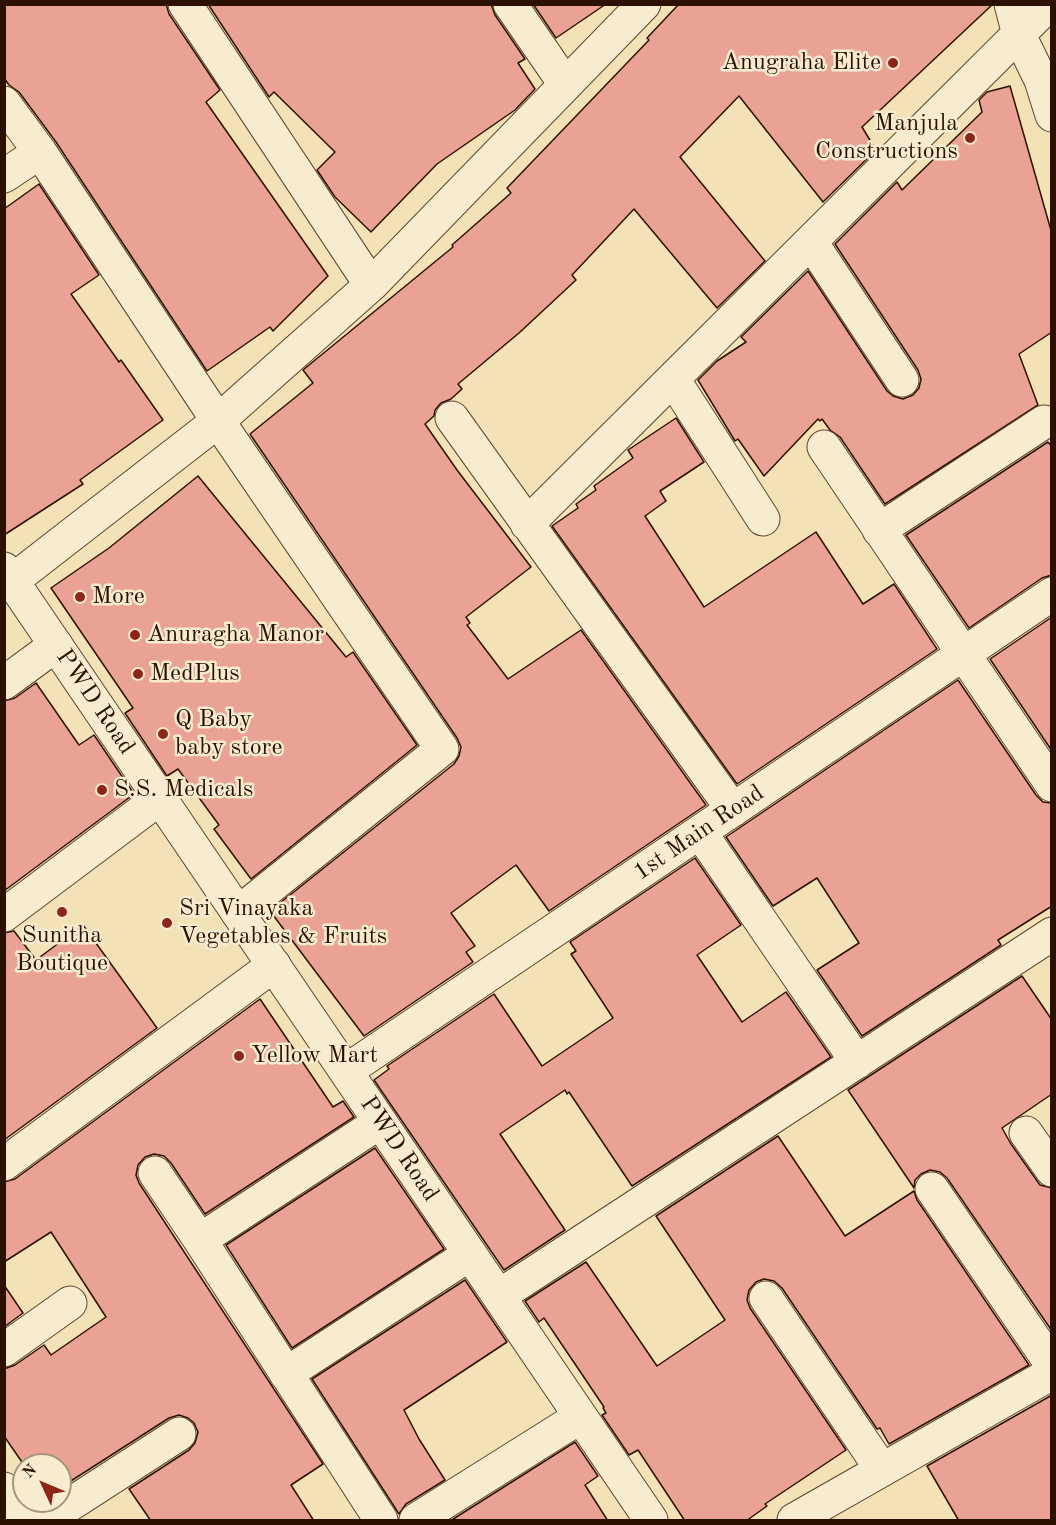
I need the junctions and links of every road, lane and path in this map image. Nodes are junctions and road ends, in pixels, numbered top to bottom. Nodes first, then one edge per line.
1 (185, 4) edge
2 (510, 4) edge
3 (644, 4) edge
4 (1049, 4) edge
5 (1015, 20) edge
6 (565, 84) junction
7 (4, 103) edge
8 (1052, 115) edge
9 (40, 152) junction
10 (4, 176) edge
11 (811, 242) junction
12 (370, 285) junction
13 (673, 379) junction
14 (902, 380) dead end
15 (452, 418) dead end
16 (218, 421) junction
17 (1044, 422) dead end
18 (824, 447) dead end
19 (763, 519) dead end
20 (527, 524) junction
21 (879, 530) junction
22 (8, 575) edge
23 (1052, 594) edge
24 (56, 645) junction
25 (962, 655) junction
26 (4, 683) edge
27 (1052, 785) edge
28 (160, 798) junction
29 (732, 810) junction
30 (700, 832) junction
31 (238, 913) junction
32 (4, 915) edge
33 (1052, 934) edge
34 (274, 965) junction
35 (857, 1062) junction
36 (346, 1071) junction
37 (380, 1122) junction
38 (1026, 1133) dead end
39 (4, 1164) edge
40 (1052, 1170) edge
41 (155, 1173) dead end
42 (932, 1189) dead end
43 (200, 1240) junction
44 (470, 1254) junction
45 (499, 1296) junction
46 (766, 1298) dead end
47 (70, 1303) dead end
48 (4, 1350) edge
49 (1052, 1365) edge
50 (1052, 1373) edge
51 (286, 1374) junction
52 (580, 1417) junction
53 (179, 1434) dead end
54 (882, 1470) junction
55 (4, 1489) edge
56 (26, 1521) edge
57 (46, 1521) edge
58 (381, 1521) edge
59 (416, 1521) edge
60 (651, 1521) edge
61 (794, 1521) edge

1 - 12 street
2 - 6 street
3 - 6 street
4 - 5 street
5 - 8 street
5 - 11 street
6 - 12 street
7 - 9 street
9 - 10 street
9 - 16 street
11 - 13 street
11 - 14 street
12 - 16 street
13 - 19 street
13 - 20 street
15 - 20 street
16 - 22 street
16 - 31 street
17 - 21 street
18 - 21 street
20 - 29 street
21 - 25 street
22 - 24 street, PWD Road
23 - 25 street, 1st Main Road
24 - 26 street
24 - 28 street, PWD Road
25 - 27 street
25 - 29 street, 1st Main Road
28 - 31 street, PWD Road
28 - 32 street
29 - 30 street, 1st Main Road
30 - 35 street
30 - 36 street, 1st Main Road
31 - 34 street, PWD Road
33 - 35 street
34 - 36 street, PWD Road
34 - 39 street
35 - 45 street
36 - 37 street, PWD Road
37 - 43 street
37 - 44 street, PWD Road
38 - 40 street
41 - 43 street
42 - 49 street
43 - 51 street
44 - 45 street, PWD Road
44 - 51 street
45 - 52 street, PWD Road
46 - 54 street
47 - 48 street
50 - 54 street
51 - 58 street
52 - 59 street
52 - 60 street, PWD Road
53 - 57 street
54 - 61 street
55 - 56 street

